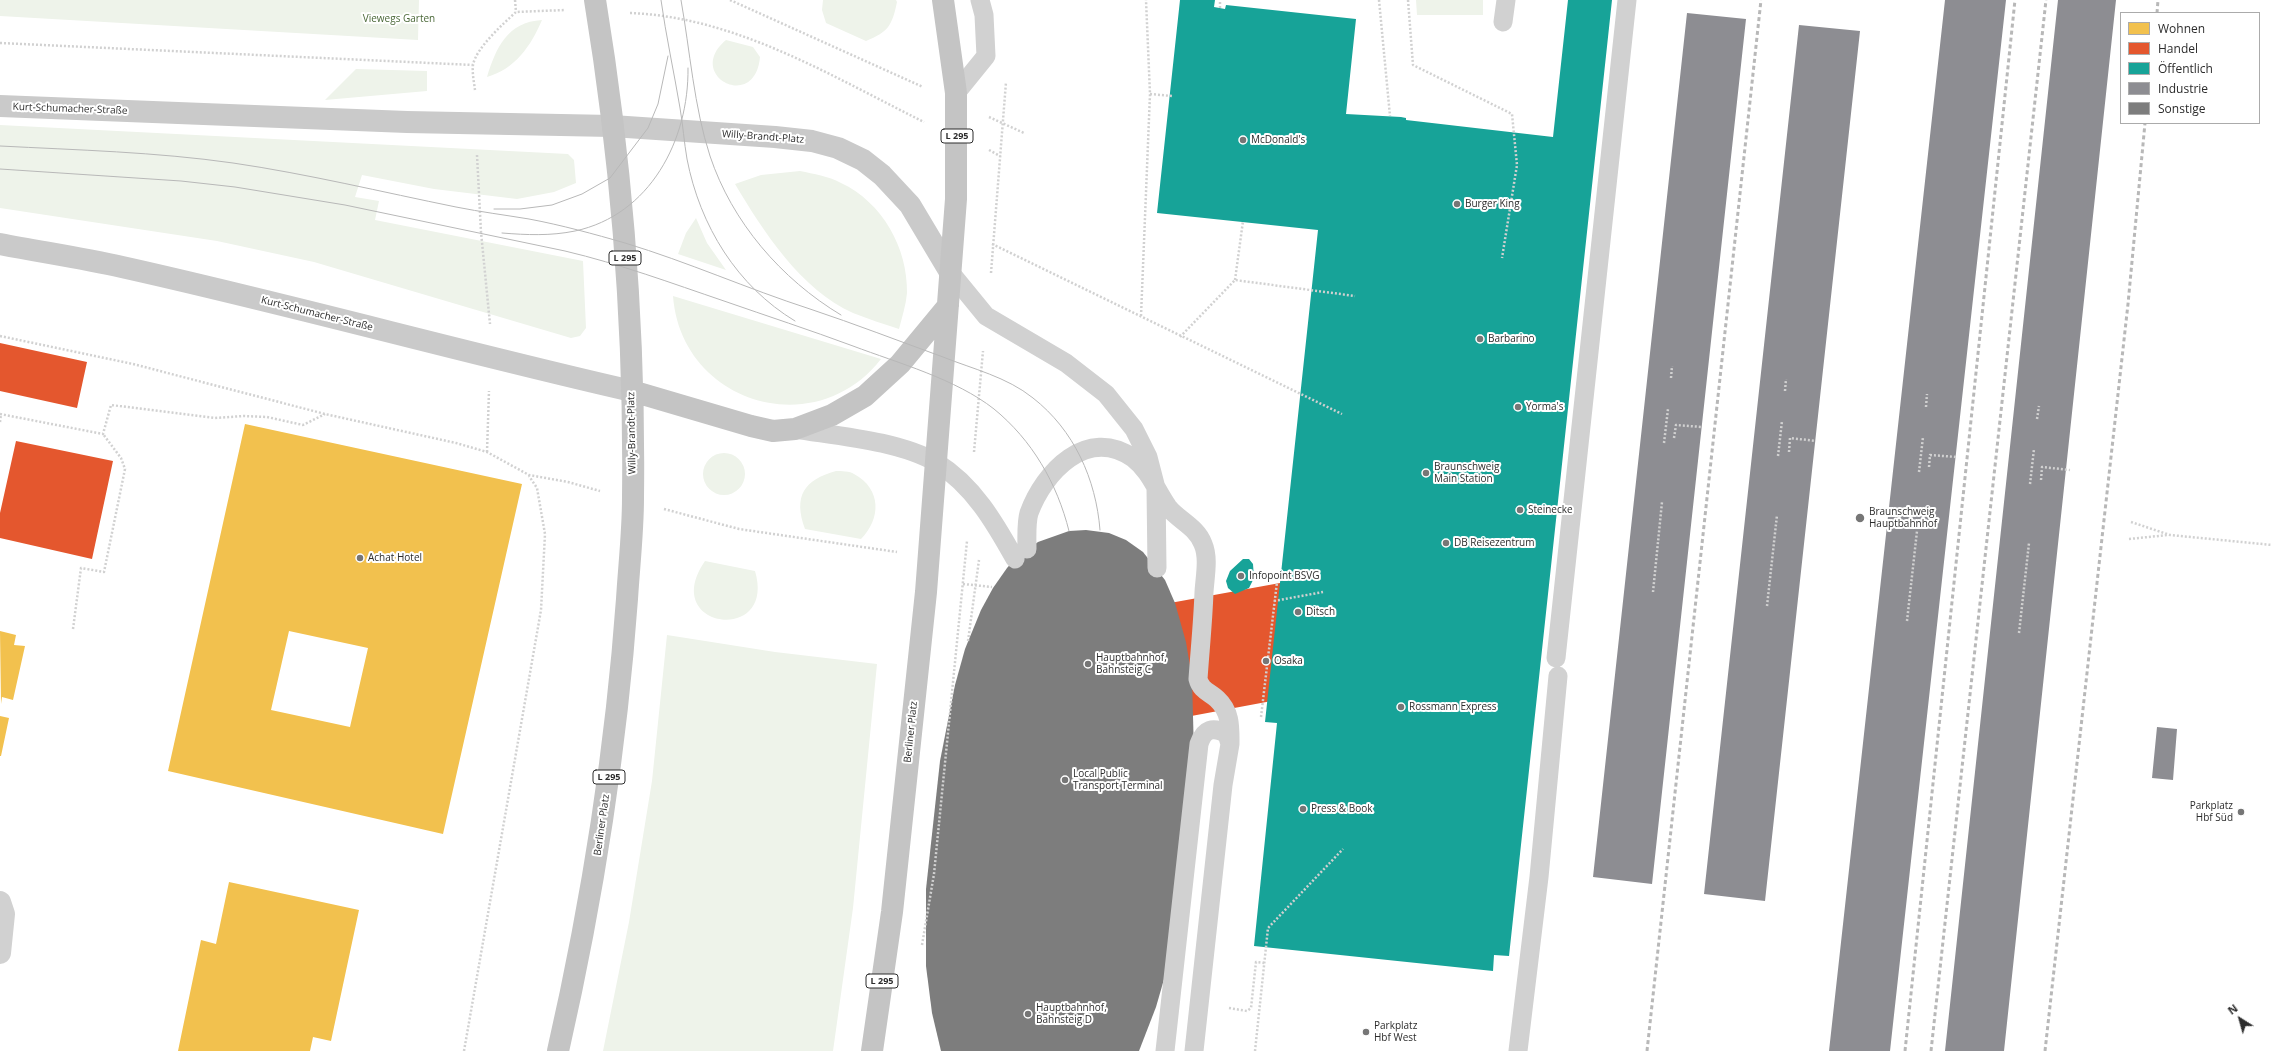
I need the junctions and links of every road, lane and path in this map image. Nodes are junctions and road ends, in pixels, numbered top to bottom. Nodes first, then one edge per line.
1 (515, 0) edge
2 (594, 0) edge
3 (730, 0) edge
4 (943, 0) edge
5 (980, 0) edge
6 (1146, 0) edge
7 (1220, 0) edge
8 (1379, 0) edge
9 (1408, 0) edge
10 (1506, 0) edge
11 (1627, 0) edge
12 (1220, 8) dead end
13 (545, 10) dead end
14 (516, 12) junction
15 (640, 13) dead end
16 (1503, 22) dead end
17 (0, 43) edge
18 (473, 65) junction
19 (1006, 80) dead end
20 (474, 85) dead end
21 (926, 89) dead end
22 (956, 93) junction
23 (1150, 94) junction
24 (1172, 96) dead end
25 (0, 106) edge
26 (984, 115) dead end
27 (1390, 116) dead end
28 (476, 122) joint
29 (1003, 123) junction
30 (612, 126) junction
31 (931, 126) dead end
32 (1024, 133) dead end
33 (477, 153) dead end
34 (1243, 221) dead end
35 (0, 244) edge
36 (992, 244) junction
37 (1502, 258) dead end
38 (950, 272) junction
39 (1235, 280) junction
40 (1355, 296) dead end
41 (948, 306) junction
42 (986, 316) junction
43 (1141, 316) junction
44 (490, 318) dead end
45 (0, 336) edge
46 (1180, 337) junction
47 (1672, 366) dead end
48 (1671, 378) dead end
49 (1786, 379) dead end
50 (632, 391) junction
51 (1785, 391) dead end
52 (1927, 394) dead end
53 (1926, 406) dead end
54 (2039, 406) dead end
55 (1668, 409) dead end
56 (488, 410) dead end
57 (1, 414) edge
58 (326, 414) junction
59 (1342, 414) dead end
60 (2037, 419) dead end
61 (1782, 421) dead end
62 (0, 422) edge
63 (1702, 427) dead end
64 (795, 429) junction
65 (103, 434) junction
66 (1922, 437) dead end
67 (1674, 438) dead end
68 (1816, 441) dead end
69 (1664, 443) dead end
70 (2034, 449) dead end
71 (488, 452) junction
72 (1789, 452) dead end
73 (1778, 456) dead end
74 (1957, 457) dead end
75 (936, 463) junction
76 (1929, 467) dead end
77 (2070, 470) dead end
78 (1919, 472) dead end
79 (529, 475) junction
80 (2041, 480) dead end
81 (568, 482) dead end
82 (2030, 484) dead end
83 (1156, 488) junction
84 (971, 492) junction
85 (633, 500) joint
86 (1662, 502) dead end
87 (672, 511) dead end
88 (1777, 516) dead end
89 (2131, 522) dead end
90 (1917, 531) dead end
91 (2170, 535) junction
92 (2129, 539) dead end
93 (2029, 543) dead end
94 (2272, 545) edge
95 (890, 551) dead end
96 (979, 555) dead end
97 (965, 558) dead end
98 (1158, 568) dead end
99 (958, 583) dead end
100 (963, 584) junction
101 (976, 585) junction
102 (992, 587) dead end
103 (1323, 592) dead end
104 (1653, 592) dead end
105 (1274, 601) dead end
106 (1767, 606) dead end
107 (1907, 621) dead end
108 (73, 629) dead end
109 (2019, 633) dead end
110 (968, 641) dead end
111 (1230, 744) junction
112 (1343, 849) dead end
113 (0, 902) edge
114 (921, 951) dead end
115 (0, 953) edge
116 (1264, 963) junction
117 (1230, 1008) dead end
118 (464, 1051) edge
119 (558, 1051) edge
120 (872, 1051) edge
121 (1165, 1051) edge
122 (1194, 1051) edge
123 (1255, 1051) edge
124 (1518, 1051) edge

1 - 14 path
2 - 30 main road, Willy-Brandt-Platz / L 295
3 - 21 path
4 - 22 main road, L 295
5 - 22 lane
6 - 23 path
7 - 12 path
8 - 27 path
9 - 37 path
10 - 16 lane
11 - 124 lane
13 - 14 path
14 - 18 path
15 - 31 path
17 - 18 path
18 - 20 path
19 - 29 path
22 - 38 main road, L 295
23 - 24 path
23 - 43 path
25 - 28 main road, Kurt-Schumacher-Straße
26 - 29 path
28 - 30 main road, Willy-Brandt-Platz
29 - 32 path
29 - 36 path
30 - 38 main road, Willy-Brandt-Platz
30 - 50 main road, Willy-Brandt-Platz / L 295
33 - 44 path
34 - 39 path
35 - 50 main road, Kurt-Schumacher-Straße
36 - 42 path
36 - 43 path
38 - 41 main road, L 295
38 - 42 lane
39 - 40 path
39 - 46 path
41 - 64 main road
41 - 75 main road, L 295
42 - 83 lane
42 - 84 path
43 - 46 path
45 - 58 path
46 - 59 path
47 - 48 path
49 - 51 path
50 - 64 main road
50 - 85 main road, Willy-Brandt-Platz / L 295
52 - 53 path
54 - 60 path
55 - 69 path
56 - 71 path
57 - 62 path
57 - 65 path
58 - 65 path
58 - 71 path
61 - 73 path
63 - 67 path
64 - 75 lane
65 - 108 path
66 - 78 path
68 - 72 path
70 - 82 path
71 - 79 path
74 - 76 path
75 - 84 lane
75 - 120 main road, Berliner Platz / L 295
77 - 80 path
79 - 81 path
79 - 118 path
83 - 84 lane
83 - 98 lane
83 - 111 lane
85 - 119 main road, Berliner Platz / L 295
86 - 104 path
87 - 95 path
88 - 106 path
89 - 91 path
90 - 107 path
91 - 92 path
91 - 94 path
93 - 109 path
96 - 101 path
97 - 100 path
99 - 100 path
100 - 101 path
100 - 114 path
101 - 102 path
101 - 110 path
103 - 105 path
111 - 121 lane
111 - 122 lane
112 - 116 path
113 - 115 street
116 - 117 path
116 - 123 path

